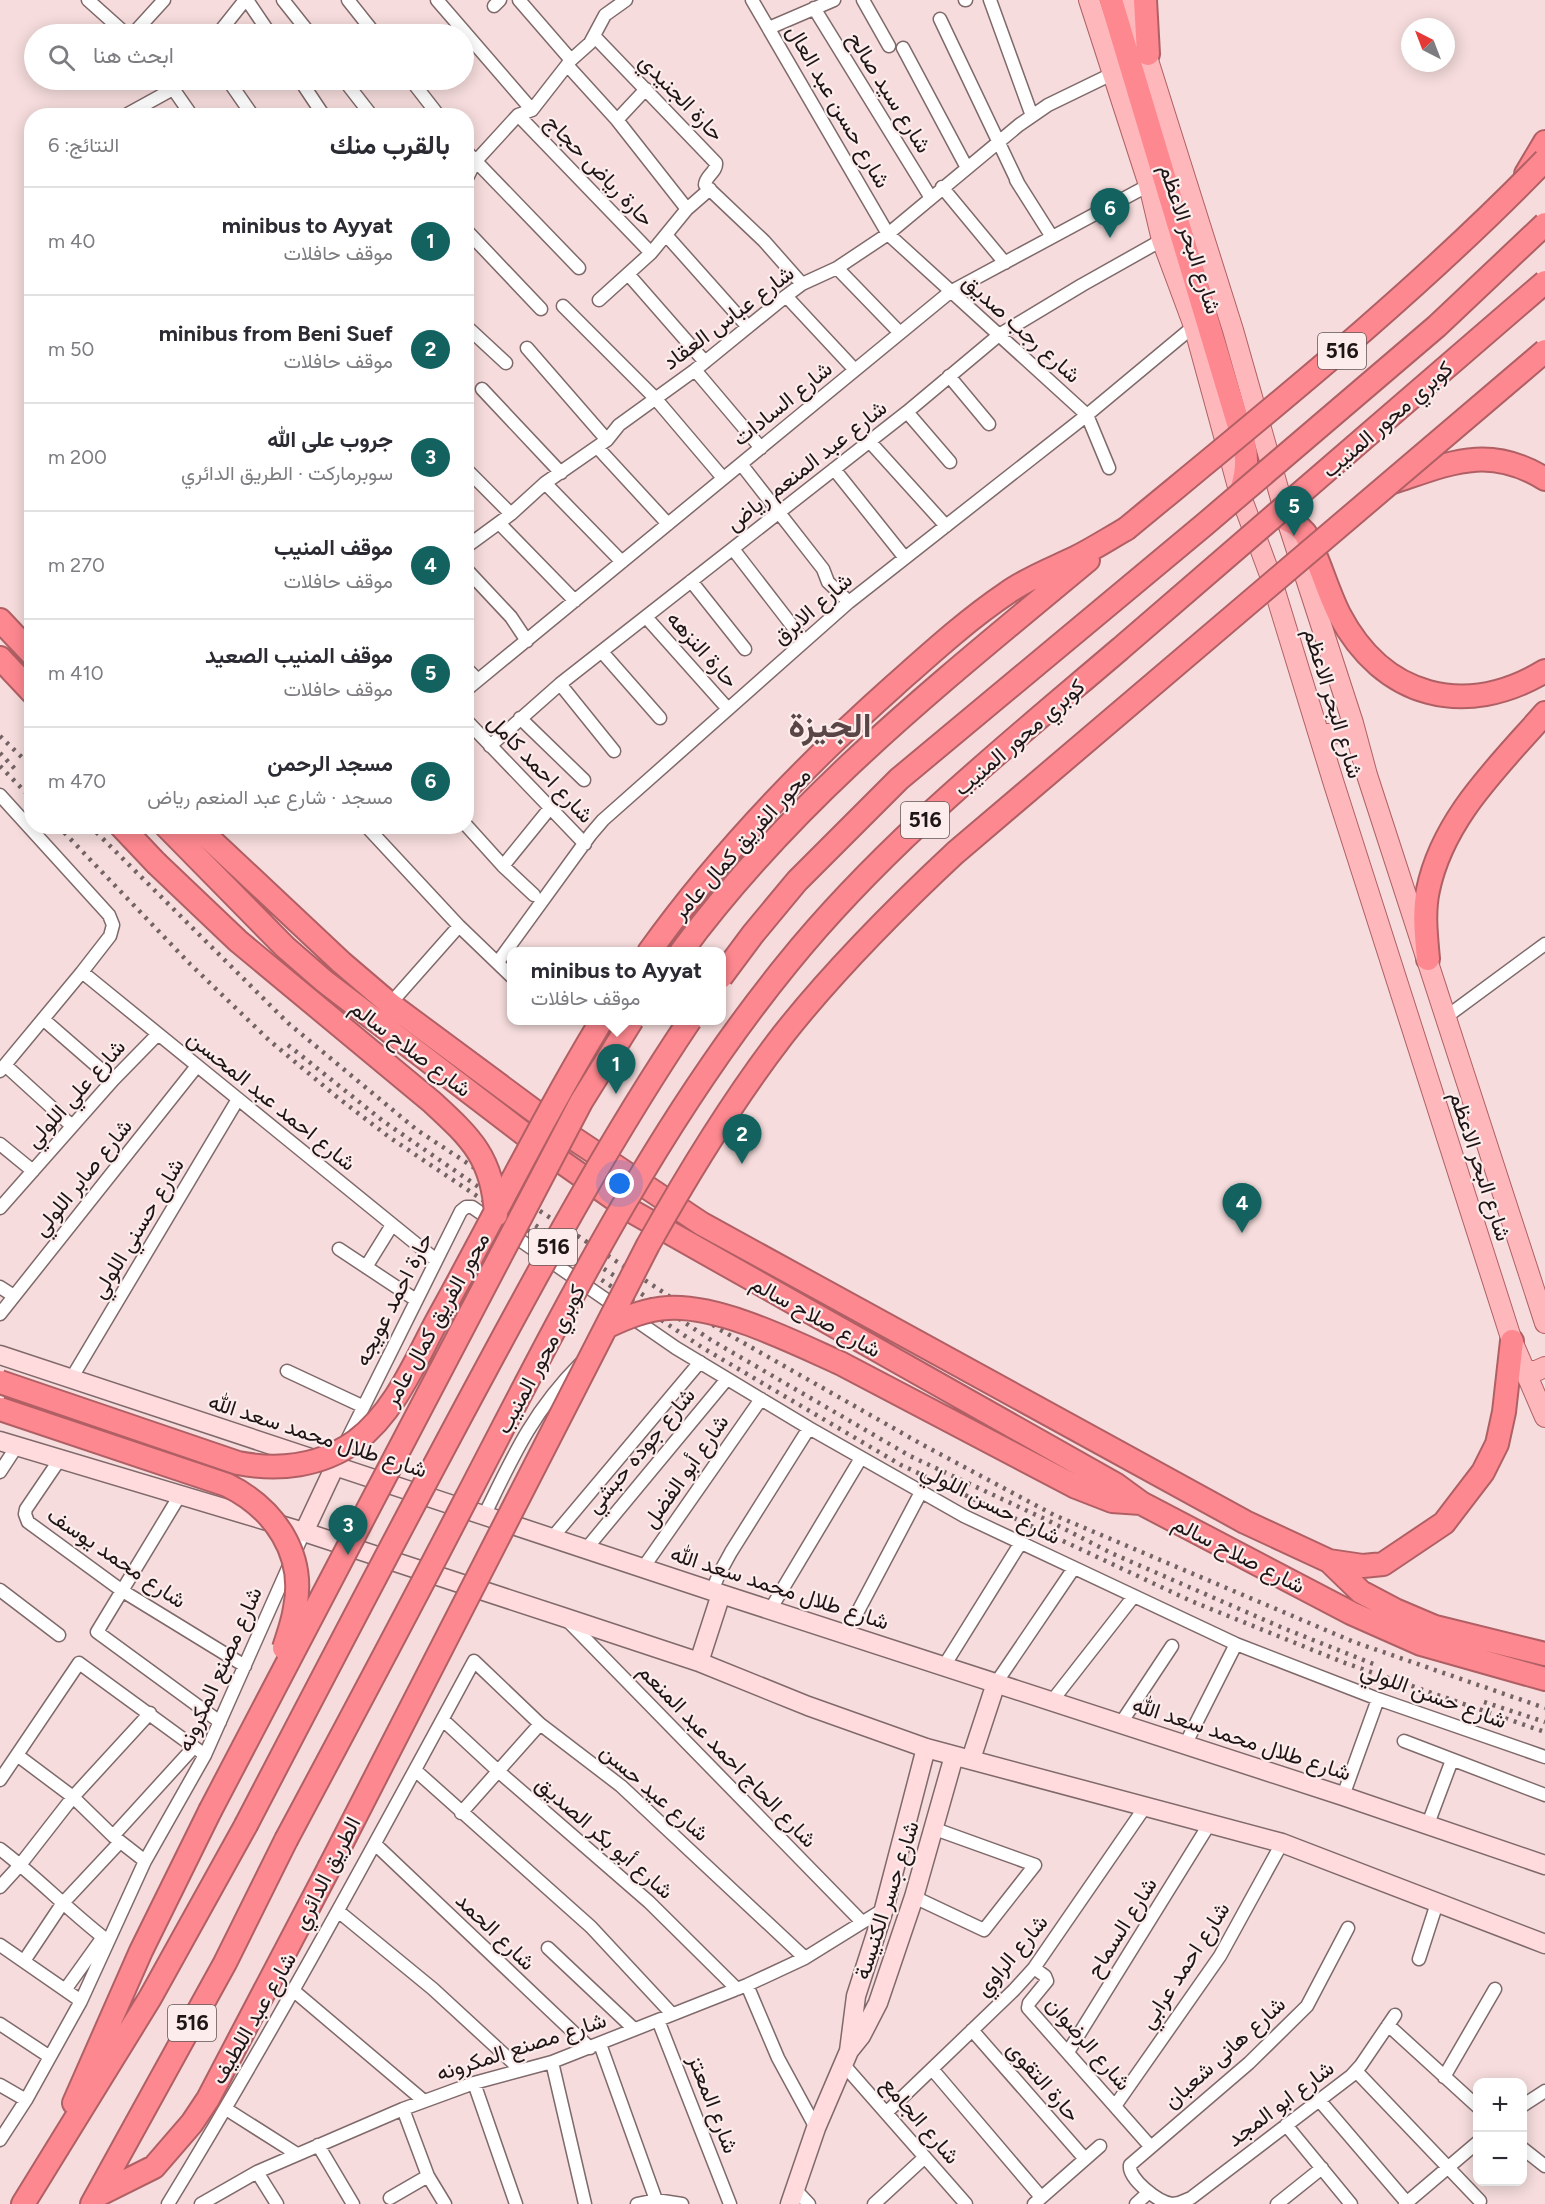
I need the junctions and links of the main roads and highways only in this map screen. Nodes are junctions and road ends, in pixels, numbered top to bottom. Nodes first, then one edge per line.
1 (1089, 0) edge
2 (1111, 0) edge
3 (1130, 0) edge
4 (1145, 0) edge
5 (1148, 54) junction
6 (1545, 142) edge
7 (1545, 160) edge
8 (1511, 195) junction
9 (1545, 224) edge
10 (1545, 282) edge
11 (1545, 351) edge
12 (1545, 479) edge
13 (1393, 482) junction
14 (1240, 494) junction
15 (1287, 520) junction
16 (1126, 529) junction
17 (0, 620) edge
18 (24, 646) edge
19 (0, 658) edge
20 (1545, 671) edge
21 (24, 684) edge
22 (1545, 713) edge
23 (1353, 723) junction
24 (1319, 735) junction
25 (1367, 775) junction
26 (1334, 784) junction
27 (129, 834) edge
28 (174, 834) edge
29 (205, 834) edge
30 (652, 947) edge
31 (684, 947) edge
32 (1428, 959) junction
33 (342, 963) junction
34 (726, 970) edge
35 (324, 981) junction
36 (599, 1025) edge
37 (629, 1025) edge
38 (687, 1025) edge
39 (702, 1224) junction
40 (690, 1246) junction
41 (498, 1261) junction
42 (1545, 1323) edge
43 (606, 1327) junction
44 (1512, 1341) junction
45 (0, 1355) edge
46 (1545, 1367) edge
47 (1525, 1371) junction
48 (0, 1382) edge
49 (0, 1409) edge
50 (1545, 1417) edge
51 (9, 1443) edge
52 (335, 1466) junction
53 (468, 1496) joint
54 (1141, 1503) junction
55 (511, 1513) joint
56 (304, 1532) junction
57 (1308, 1551) junction
58 (1329, 1561) junction
59 (1295, 1582) junction
60 (716, 1592) junction
61 (1545, 1654) edge
62 (699, 1662) junction
63 (1545, 1679) edge
64 (996, 1683) junction
65 (268, 1700) junction
66 (926, 1748) junction
67 (963, 1758) junction
68 (1545, 1865) edge
69 (1545, 1944) edge
70 (846, 2058) junction
71 (49, 2166) junction
72 (793, 2197) edge
73 (95, 2199) edge
74 (23, 2204) edge

1 - 14 main road, شارع البحر الاعظم
2 - 14 highway
3 - 5 main road, شارع البحر الاعظم
4 - 5 highway
5 - 15 main road, شارع البحر الاعظم
6 - 8 highway, bridge
7 - 8 highway, 516, bridge
8 - 16 highway, 516, bridge
9 - 34 highway, كوبري محور المنيب / 516, bridge
10 - 53 highway, كوبري محور المنيب / 516, bridge
11 - 13 highway, كوبري محور المنيب / 516, bridge
12 - 13 highway
13 - 43 highway, كوبري محور المنيب / 516, bridge
14 - 24 main road, شارع البحر الاعظم
15 - 20 highway
15 - 23 main road, شارع البحر الاعظم
16 - 30 highway, محور الفريق كمال عامر
16 - 31 highway, 516
17 - 18 highway
19 - 21 highway
22 - 32 highway
23 - 24 main road
23 - 25 main road, شارع البحر الاعظم
24 - 26 main road, شارع البحر الاعظم
25 - 26 main road
25 - 32 main road, شارع البحر الاعظم
26 - 44 main road, شارع البحر الاعظم
27 - 41 highway, bridge
28 - 35 highway, شارع صلاح سالم
29 - 33 highway, شارع صلاح سالم
32 - 42 main road, شارع البحر الاعظم
33 - 35 highway
33 - 39 highway, شارع صلاح سالم
35 - 40 highway, شارع صلاح سالم
36 - 48 highway, محور الفريق كمال عامر, bridge
37 - 41 highway, 516, bridge
38 - 71 highway, كوبري محور المنيب / 516, bridge
39 - 40 highway
39 - 57 highway, شارع صلاح سالم
40 - 54 highway, شارع صلاح سالم
41 - 65 highway, 516, bridge
43 - 54 highway, bridge
43 - 55 highway, كوبري محور المنيب / 516, bridge
44 - 47 main road, شارع البحر الاعظم
44 - 58 highway
45 - 52 main road, شارع طلال محمد سعد الله
46 - 47 main road
47 - 50 main road, شارع البحر الاعظم
49 - 65 highway, bridge
51 - 56 main road
52 - 56 main road
52 - 60 main road, شارع طلال محمد سعد الله
53 - 73 highway, الطريق الدائري / 516, bridge
54 - 59 highway, شارع صلاح سالم
55 - 73 highway, الطريق الدائري / 516, bridge
56 - 62 main road
57 - 58 highway, شارع صلاح سالم
57 - 59 highway
58 - 61 highway, شارع صلاح سالم
59 - 63 highway, شارع صلاح سالم
60 - 62 main road
60 - 64 main road, شارع طلال محمد سعد الله
62 - 66 main road
64 - 67 main road, شارع جسر الكنيسة
64 - 68 main road, شارع طلال محمد سعد الله
65 - 71 highway, 516, bridge
66 - 67 main road
66 - 70 main road, شارع جسر الكنيسة
67 - 69 main road
67 - 70 main road, شارع جسر الكنيسة
70 - 72 main road, شارع جسر الكنيسة
71 - 74 highway, 516

